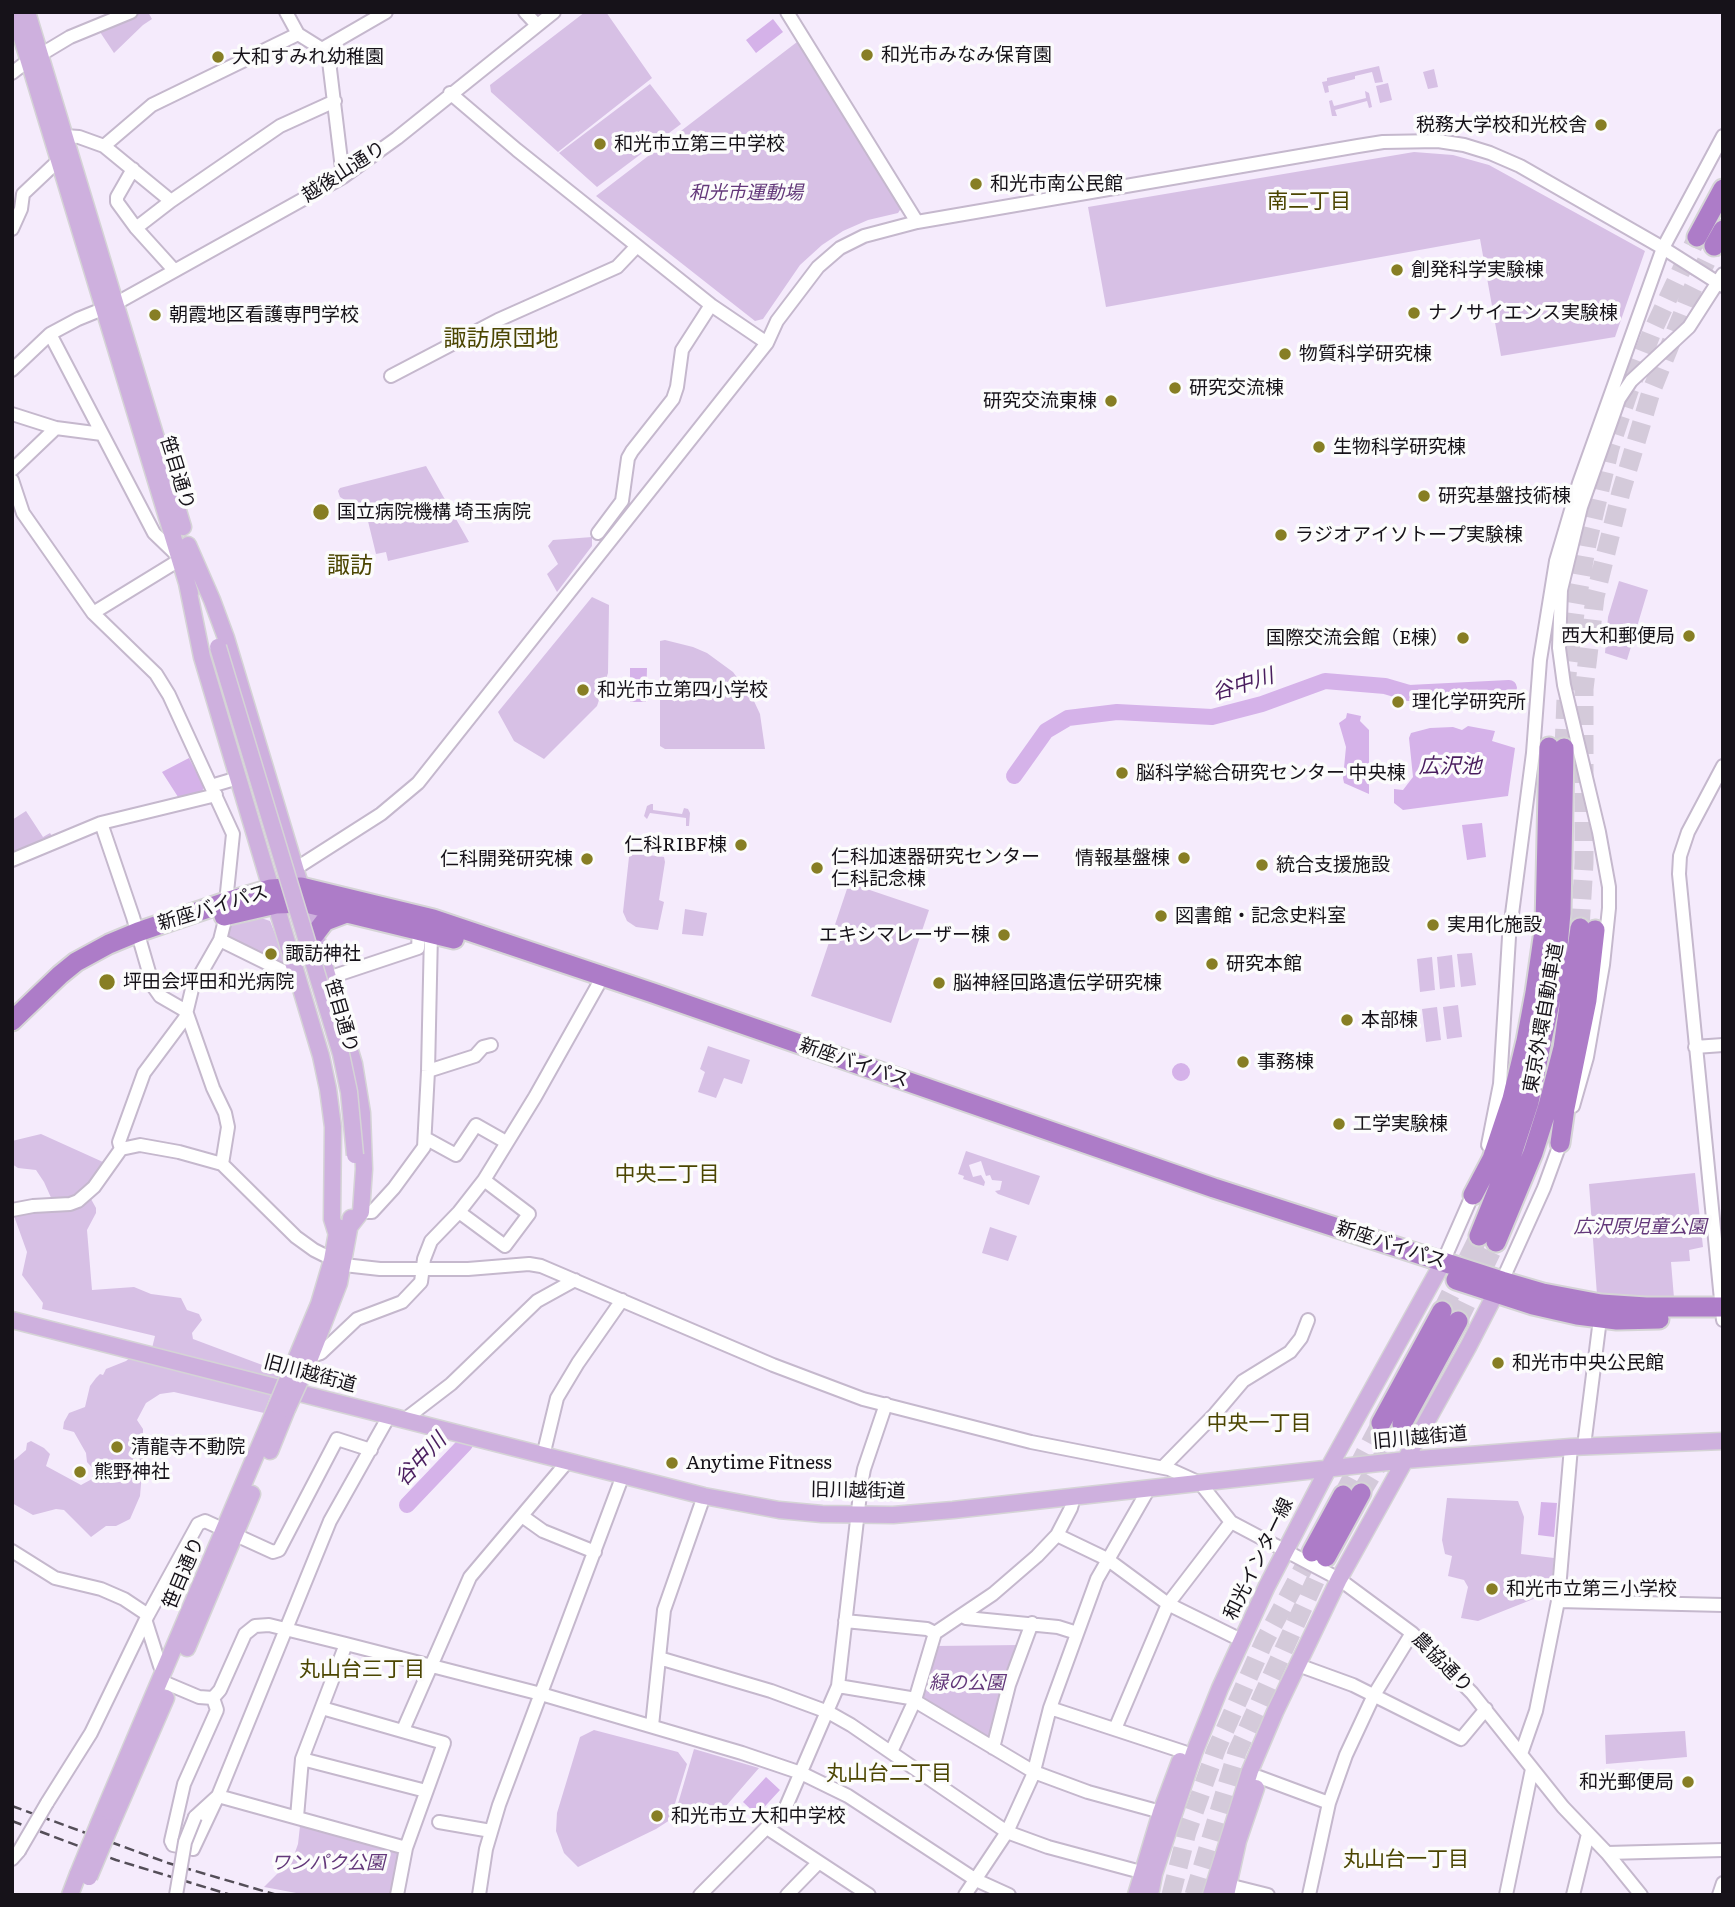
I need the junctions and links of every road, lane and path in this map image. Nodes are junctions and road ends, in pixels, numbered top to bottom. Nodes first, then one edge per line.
1 (14, 12) edge
2 (27, 12) edge
3 (131, 12) edge
4 (286, 12) edge
5 (386, 12) edge
6 (526, 12) edge
7 (554, 12) edge
8 (787, 12) edge
9 (537, 25) junction
10 (298, 34) junction
11 (322, 49) junction
12 (34, 57) junction
13 (12, 73) edge
14 (450, 93) junction
15 (335, 101) junction
16 (65, 136) junction
17 (1723, 136) edge
18 (104, 146) junction
19 (59, 160) junction
20 (133, 169) junction
21 (343, 177) junction
22 (1723, 189) edge
23 (171, 201) junction
24 (916, 222) junction
25 (136, 228) junction
26 (12, 229) edge
27 (1711, 237) tunnel mouth
28 (638, 246) junction
29 (1663, 247) junction
30 (174, 270) junction
31 (1721, 281) edge
32 (711, 305) junction
33 (109, 306) junction
34 (50, 334) junction
35 (767, 343) junction
36 (12, 370) edge
37 (391, 376) dead end
38 (12, 414) edge
39 (57, 428) junction
40 (102, 433) junction
41 (12, 470) edge
42 (12, 480) edge
43 (14, 494) edge
44 (598, 533) dead end
45 (185, 552) junction
46 (187, 583) junction
47 (93, 613) junction
48 (214, 651) junction
49 (1723, 766) edge
50 (238, 778) junction
51 (1718, 786) edge
52 (214, 791) junction
53 (101, 823) junction
54 (285, 836) junction
55 (258, 846) junction
56 (12, 860) edge
57 (289, 890) junction
58 (224, 909) junction
59 (346, 913) junction
60 (425, 932) junction
61 (315, 934) junction
62 (139, 937) junction
63 (220, 940) junction
64 (296, 973) junction
65 (328, 978) junction
66 (598, 985) junction
67 (186, 1011) junction
68 (12, 1021) edge
69 (12, 1033) edge
70 (491, 1045) dead end
71 (1723, 1045) edge
72 (1695, 1046) junction
73 (428, 1070) junction
74 (425, 1138) junction
75 (506, 1142) junction
76 (1560, 1143) junction
77 (121, 1149) junction
78 (350, 1155) junction
79 (222, 1164) junction
80 (484, 1180) junction
81 (1474, 1195) junction
82 (12, 1210) edge
83 (361, 1212) junction
84 (459, 1212) junction
85 (350, 1226) junction
86 (337, 1236) junction
87 (338, 1262) junction
88 (1440, 1268) junction
89 (424, 1269) junction
90 (575, 1280) junction
91 (1499, 1287) junction
92 (622, 1300) junction
93 (1722, 1314) edge
94 (1600, 1319) junction
95 (12, 1320) edge
96 (1308, 1320) dead end
97 (305, 1359) junction
98 (886, 1405) junction
99 (397, 1418) junction
100 (1381, 1423) tunnel mouth
101 (1402, 1424) tunnel mouth
102 (1723, 1441) edge
103 (1578, 1447) junction
104 (371, 1450) junction
105 (543, 1456) junction
106 (1406, 1460) junction
107 (568, 1461) junction
108 (1163, 1467) junction
109 (1328, 1469) junction
110 (623, 1475) junction
111 (1200, 1482) junction
112 (1148, 1490) junction
113 (1352, 1494) tunnel mouth
114 (704, 1496) junction
115 (1074, 1497) junction
116 (856, 1515) junction
117 (522, 1516) junction
118 (1231, 1522) junction
119 (230, 1532) junction
120 (1057, 1535) junction
121 (12, 1551) edge
122 (1284, 1551) junction
123 (595, 1552) junction
124 (1319, 1554) tunnel mouth
125 (1107, 1559) junction
126 (1339, 1579) junction
127 (1558, 1601) junction
128 (1168, 1604) junction
129 (1723, 1605) edge
130 (962, 1616) junction
131 (147, 1618) junction
132 (845, 1621) junction
133 (1032, 1623) junction
134 (287, 1630) junction
135 (935, 1633) junction
136 (1077, 1633) junction
137 (1412, 1633) junction
138 (1243, 1641) junction
139 (346, 1644) junction
140 (659, 1658) junction
141 (1298, 1665) junction
142 (431, 1666) junction
143 (166, 1678) junction
144 (838, 1686) junction
145 (1220, 1688) junction
146 (541, 1694) junction
147 (1374, 1695) junction
148 (213, 1698) junction
149 (915, 1700) junction
150 (322, 1708) junction
151 (1050, 1708) junction
152 (1486, 1709) junction
153 (828, 1712) junction
154 (1276, 1712) junction
155 (652, 1726) junction
156 (1115, 1728) junction
157 (403, 1730) junction
158 (993, 1748) junction
159 (891, 1752) junction
160 (1184, 1752) junction
161 (1521, 1754) junction
162 (302, 1759) junction
163 (1532, 1769) junction
164 (1034, 1772) junction
165 (801, 1773) junction
166 (1259, 1777) junction
167 (426, 1791) junction
168 (218, 1796) junction
169 (1329, 1803) junction
170 (1161, 1812) junction
171 (297, 1817) junction
172 (439, 1822) dead end
173 (767, 1828) junction
174 (491, 1830) junction
175 (1007, 1832) junction
176 (1588, 1834) junction
177 (406, 1848) junction
178 (1723, 1850) edge
179 (1607, 1853) junction
180 (16, 1855) edge
181 (820, 1862) junction
182 (1141, 1872) junction
183 (84, 1875) junction
184 (976, 1880) junction
185 (1723, 1883) edge
186 (1227, 1890) edge
187 (1144, 1893) edge
188 (1640, 1894) edge
189 (70, 1895) edge
190 (81, 1895) edge
191 (176, 1895) edge
192 (397, 1895) edge
193 (479, 1895) edge
194 (700, 1895) edge
195 (787, 1895) edge
196 (869, 1895) edge
197 (965, 1895) edge
198 (1009, 1895) edge
199 (1211, 1895) edge
200 (1268, 1895) edge
201 (1309, 1895) edge
202 (1506, 1895) edge
203 (1573, 1895) edge
204 (1719, 1895) edge

1 - 12 main road, 笹目通り
2 - 12 main road, 笹目通り
3 - 12 street
4 - 10 street
5 - 11 street
6 - 9 street
7 - 9 street, 越後山通り
8 - 24 street
9 - 14 street, 越後山通り
10 - 11 street
10 - 18 street
11 - 15 street
12 - 13 street
12 - 16 main road, 笹目通り
12 - 19 main road, 笹目通り
14 - 21 street, 越後山通り
14 - 28 street
15 - 21 street
15 - 23 street
16 - 18 street
16 - 33 main road, 笹目通り
17 - 29 street
18 - 20 street
19 - 26 street
19 - 33 main road, 笹目通り
20 - 23 street
20 - 25 street
21 - 30 street, 越後山通り
22 - 27 highway
23 - 25 street
24 - 29 street
24 - 35 street
25 - 30 street
28 - 32 street
28 - 37 street
29 - 31 street
29 - 81 street
30 - 33 street, 越後山通り
31 - 76 street
32 - 35 street
32 - 44 street
33 - 34 street, 越後山通り
33 - 45 main road, 笹目通り
34 - 36 street, 越後山通り
34 - 40 street
35 - 57 street
38 - 39 street
39 - 40 street
39 - 41 street
40 - 45 street
42 - 43 street
43 - 47 street
45 - 46 main road, 笹目通り
45 - 47 street
45 - 48 main road, 笹目通り
45 - 54 main road
46 - 48 main road, 笹目通り
46 - 50 main road
47 - 52 street
48 - 78 main road, 笹目通り
49 - 51 street
50 - 52 street
50 - 55 main road
51 - 72 street
52 - 53 street
52 - 58 street
53 - 56 street
53 - 62 street
54 - 55 main road
54 - 57 main road
55 - 57 main road
57 - 58 highway, 新座バイパス
57 - 59 highway, 新座バイパス
57 - 61 main road
57 - 64 main road
57 - 88 highway, 新座バイパス
58 - 62 highway, 新座バイパス
58 - 63 street
59 - 60 highway, 新座バイパス
59 - 61 highway
60 - 65 street
60 - 66 highway, 新座バイパス
60 - 73 street
61 - 65 main road
62 - 67 street
62 - 68 highway, 新座バイパス
62 - 69 highway, 新座バイパス
63 - 64 street
63 - 67 street
64 - 86 main road
65 - 83 main road
66 - 75 street
66 - 88 highway, 新座バイパス
67 - 77 street
67 - 79 street
70 - 73 street
71 - 72 street
72 - 93 street
73 - 74 street
74 - 75 street
74 - 83 street
75 - 80 street
76 - 81 highway, 東京外環自動車道
76 - 91 street
77 - 79 street
77 - 82 street
78 - 85 main road, 笹目通り
78 - 86 main road, 笹目通り
79 - 87 street
80 - 84 street
80 - 84 street
81 - 88 street
83 - 85 main road
84 - 89 street
85 - 87 main road, 笹目通り
86 - 87 main road, 笹目通り
87 - 89 street
87 - 97 main road, 笹目通り
88 - 91 highway, 新座バイパス
88 - 109 main road, 和光インター線
89 - 90 street
89 - 97 street
90 - 92 street
90 - 99 street
91 - 93 highway, 新座バイパス
91 - 94 highway, 新座バイパス
91 - 106 main road
92 - 98 street
92 - 105 street
93 - 94 highway, 新座バイパス
94 - 103 street
95 - 99 main road, 旧川越街道
96 - 108 street
97 - 119 main road, 笹目通り, bridge
98 - 108 street
98 - 116 street
99 - 104 street
99 - 105 main road, 旧川越街道
100 - 101 highway
102 - 103 main road, 旧川越街道
103 - 106 main road, 旧川越街道
103 - 127 street
104 - 119 street
104 - 134 street
105 - 107 main road, 旧川越街道
106 - 109 main road, 旧川越街道
106 - 126 main road
107 - 110 main road, 旧川越街道
107 - 117 street
108 - 111 street
109 - 111 main road, 旧川越街道
109 - 122 main road, 和光インター線
110 - 114 main road, 旧川越街道
110 - 123 street
111 - 112 main road, 旧川越街道
111 - 118 street, 農協通り
112 - 115 main road, 旧川越街道
112 - 125 street
113 - 124 highway
114 - 116 main road, 旧川越街道
114 - 140 street
115 - 116 main road, 旧川越街道
115 - 120 street
116 - 132 street
117 - 123 street
117 - 142 street
118 - 122 street, 農協通り
118 - 128 street
119 - 131 street
119 - 143 main road, 笹目通り
120 - 125 street
120 - 130 street
121 - 131 street
122 - 126 street, 農協通り
122 - 138 main road, 和光インター線
123 - 146 street
125 - 128 street
125 - 136 street
126 - 137 street, 農協通り
126 - 141 main road
127 - 129 street
127 - 161 street
128 - 138 street
128 - 156 street
130 - 133 street
130 - 135 street
131 - 143 street
131 - 180 street, bridge
132 - 135 street
132 - 144 street
133 - 136 street
133 - 158 street
134 - 139 street
134 - 148 street
134 - 168 street
135 - 149 street
136 - 151 street
137 - 147 street
137 - 152 street, 農協通り
138 - 145 main road, 和光インター線
139 - 142 street
139 - 150 street
140 - 153 street
140 - 155 street
141 - 147 street
141 - 154 main road
142 - 146 street
142 - 157 street
143 - 148 street
143 - 183 main road, 笹目通り, bridge
144 - 149 street
144 - 153 street
145 - 160 main road
145 - 187 main road, 和光インター線
146 - 155 street
146 - 174 street
147 - 152 street
147 - 169 street
148 - 168 street
149 - 158 street
149 - 159 street
150 - 157 street
150 - 162 street
151 - 156 street
151 - 164 street
152 - 161 street, 農協通り
153 - 159 street
153 - 165 street
154 - 166 main road
154 - 199 main road
155 - 165 street
156 - 160 street
157 - 167 street
158 - 164 street
159 - 175 street
160 - 170 main road
161 - 163 street, 農協通り
162 - 167 street
162 - 171 street
163 - 176 street, 農協通り
163 - 202 street
164 - 170 street
164 - 175 street
165 - 173 street
165 - 184 street
166 - 169 street
166 - 186 main road
167 - 177 street
168 - 171 street
168 - 191 street, bridge
169 - 201 street
170 - 182 main road
171 - 177 street
172 - 174 street
173 - 181 street
173 - 194 street
174 - 193 street
175 - 182 street
175 - 184 street
176 - 179 street, 農協通り
176 - 203 street
177 - 192 street
178 - 179 street
179 - 188 street, 農協通り
181 - 195 street
181 - 196 street
182 - 187 main road
183 - 189 main road, 笹目通り
183 - 190 main road, 笹目通り
184 - 197 street
184 - 198 street
185 - 204 street
186 - 200 street

